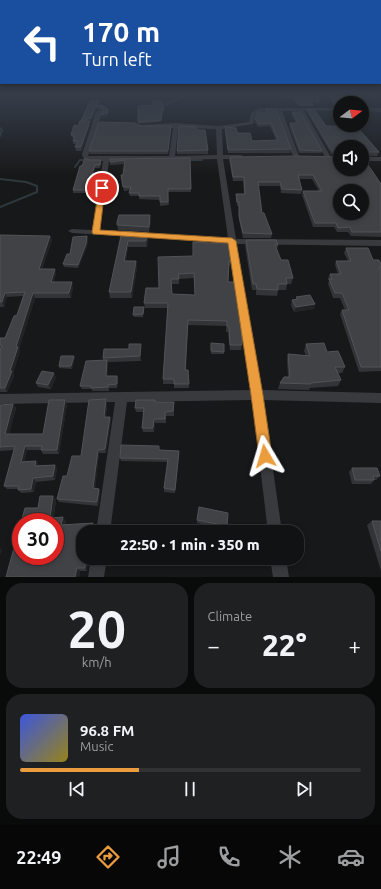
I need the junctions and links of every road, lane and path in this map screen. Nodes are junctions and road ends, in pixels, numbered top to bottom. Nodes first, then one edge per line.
1 (96, 122) edge
2 (252, 122) edge
3 (283, 122) edge
4 (308, 122) edge
5 (176, 125) junction
6 (140, 126) edge
7 (219, 128) junction
8 (296, 156) junction
9 (250, 157) edge
10 (289, 157) edge
11 (304, 157) edge
12 (320, 157) edge
13 (106, 158) junction
14 (172, 158) junction
15 (220, 158) junction
16 (369, 159) edge
17 (381, 160) edge
18 (72, 231) dead end
19 (96, 232) junction
20 (232, 241) junction
21 (381, 243) edge
22 (257, 395) junction
23 (122, 397) junction
24 (381, 398) edge
25 (0, 399) edge
26 (104, 525) edge
27 (274, 525) edge
28 (98, 565) edge
29 (279, 565) edge
30 (96, 577) edge
31 (281, 577) edge

1 - 13 street
2 - 7 street
3 - 8 street
4 - 12 street
5 - 6 street
5 - 7 street
5 - 14 street
7 - 15 street
8 - 10 street
8 - 11 street
9 - 15 street
13 - 14 street
13 - 19 street
14 - 15 street
15 - 20 street
16 - 17 street
18 - 19 street
19 - 20 street
20 - 21 street
20 - 22 street
22 - 23 street
22 - 24 street
22 - 27 street
23 - 25 street
23 - 26 street
28 - 30 street
29 - 31 street

